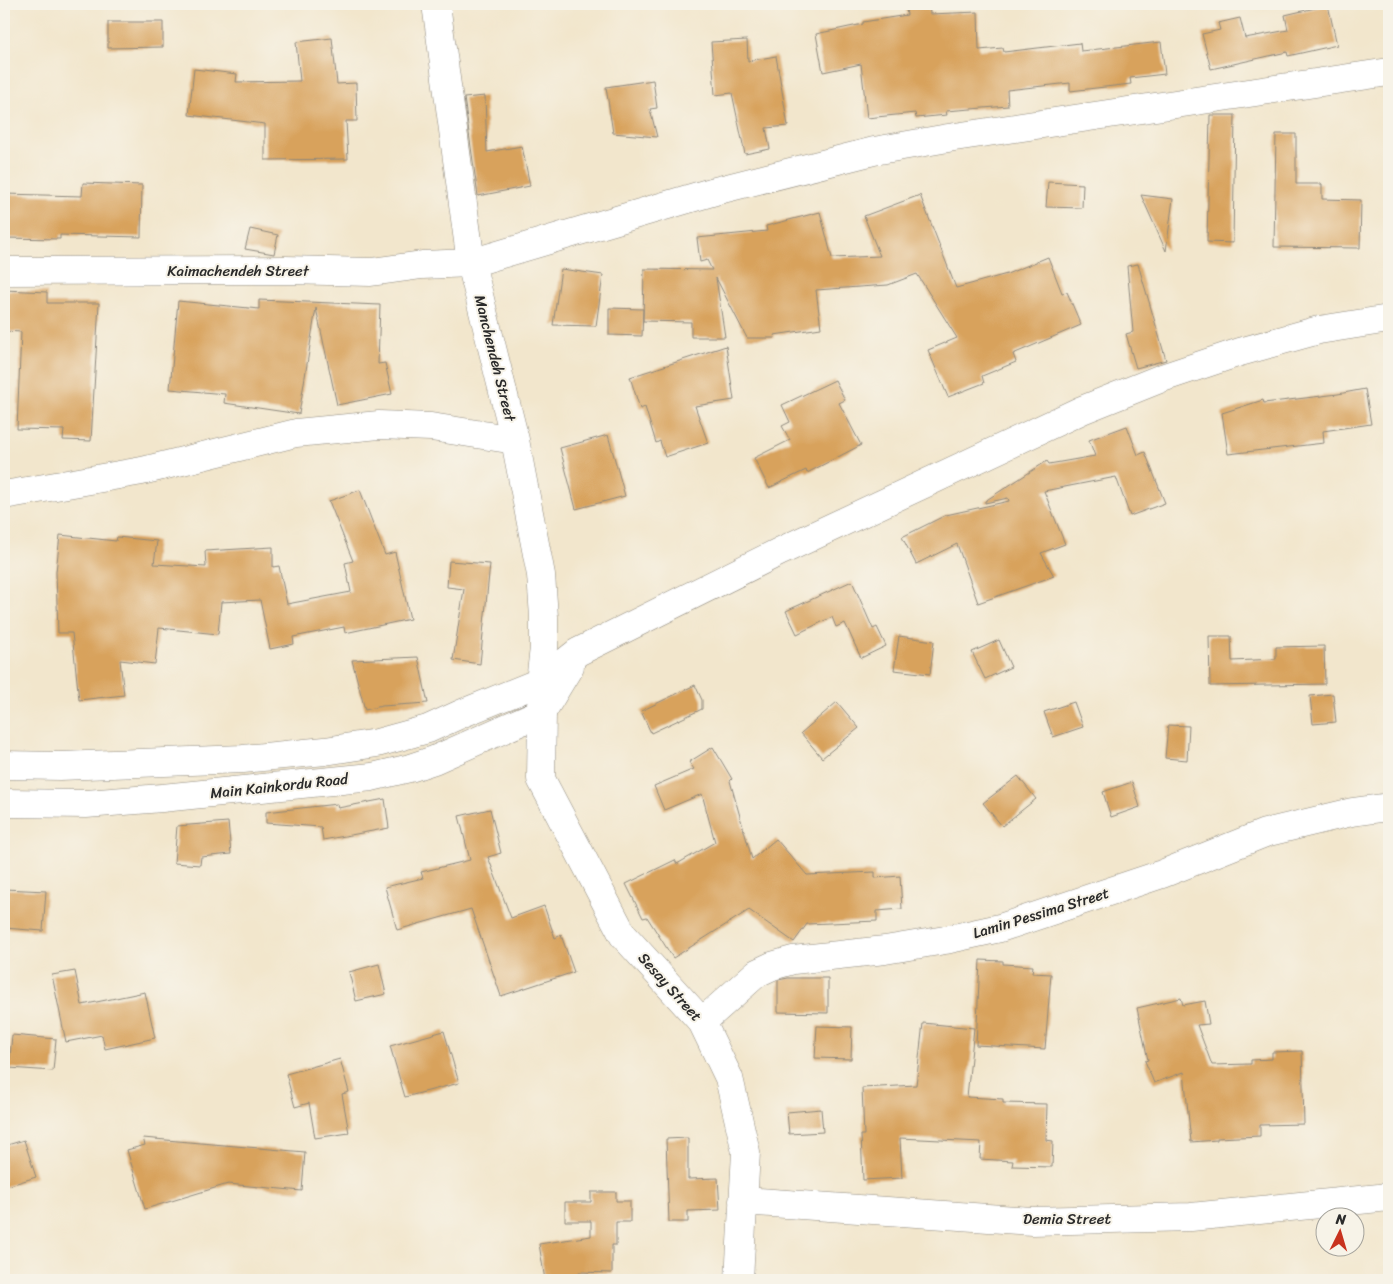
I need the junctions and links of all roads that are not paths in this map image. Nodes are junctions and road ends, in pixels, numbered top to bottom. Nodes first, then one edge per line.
1 (436, 4) edge
2 (1389, 72) edge
3 (471, 263) junction
4 (4, 272) edge
5 (1389, 319) edge
6 (515, 440) junction
7 (4, 495) edge
8 (578, 652) junction
9 (540, 682) junction
10 (542, 712) junction
11 (4, 765) edge
12 (4, 803) edge
13 (1389, 807) edge
14 (702, 1022) junction
15 (1389, 1197) edge
16 (743, 1201) junction
17 (739, 1280) edge

1 - 3 street, Manchendeh Street
2 - 3 street, Kaimachendeh Street
3 - 4 street, Kaimachendeh Street
3 - 6 street, Manchendeh Street
5 - 8 street
6 - 7 street
6 - 9 street, Manchendeh Street
8 - 9 street
8 - 10 street
9 - 10 street, Manchendeh Street
9 - 11 street
10 - 12 street, Main Kainkordu Road
10 - 14 street, Sesay Street
13 - 14 street, Lamin Pessima Street
14 - 16 street, Sesay Street
15 - 16 street, Demia Street
16 - 17 street, Sesay Street

